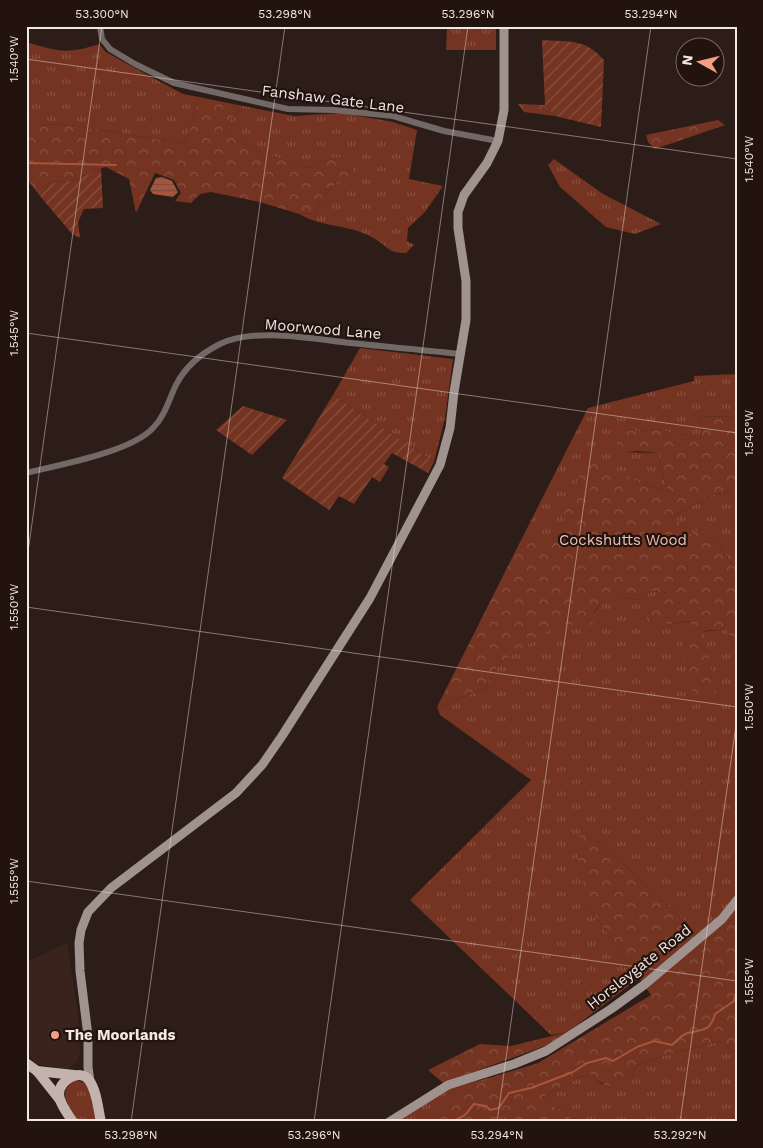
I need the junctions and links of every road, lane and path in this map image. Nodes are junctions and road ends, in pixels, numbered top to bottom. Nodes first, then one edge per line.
1 (100, 26) edge
2 (504, 26) edge
3 (498, 141) junction
4 (460, 354) junction
5 (26, 473) edge
6 (737, 900) edge
7 (87, 1055) junction
8 (26, 1063) edge
9 (37, 1071) junction
10 (75, 1075) junction
11 (90, 1082) junction
12 (61, 1101) junction
13 (73, 1122) edge
14 (101, 1122) edge
15 (389, 1122) edge

1 - 3 street, Fanshaw Gate Lane
2 - 3 main road
3 - 4 main road
4 - 5 street, Moorwood Lane
4 - 7 main road
6 - 15 main road, Horsleygate Road
7 - 10 main road
7 - 11 main road
8 - 9 main road
9 - 10 main road
9 - 12 main road
10 - 11 main road
10 - 12 main road
11 - 14 main road
12 - 13 main road

